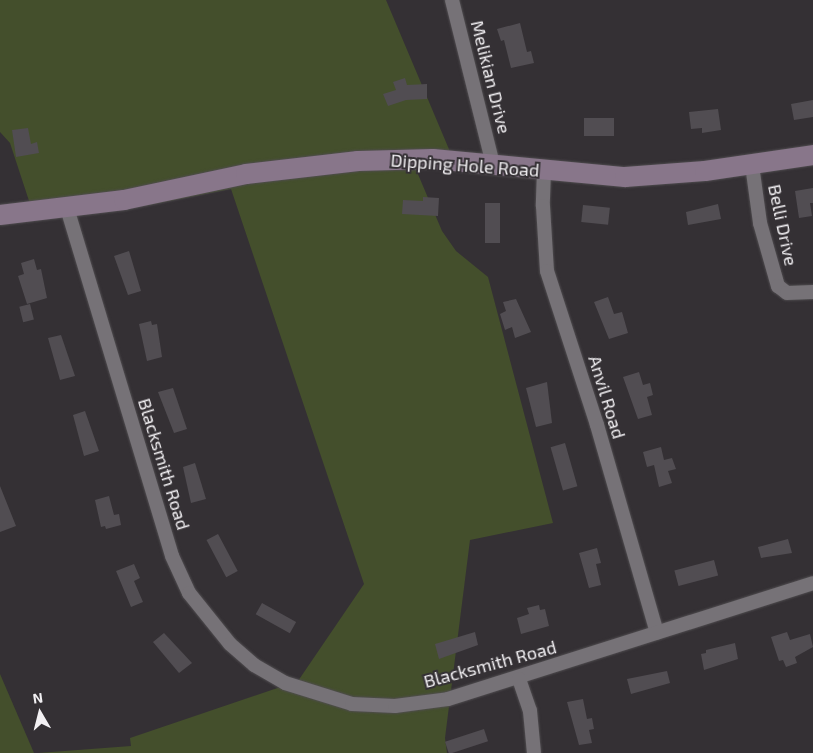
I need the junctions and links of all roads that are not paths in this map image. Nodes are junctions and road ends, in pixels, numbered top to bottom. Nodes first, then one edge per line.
1 (452, 0) edge
2 (813, 155) edge
3 (493, 164) junction
4 (752, 164) junction
5 (544, 170) junction
6 (67, 208) junction
7 (0, 214) edge
8 (813, 292) edge
9 (813, 583) edge
10 (657, 632) junction
11 (519, 679) junction
12 (534, 753) edge

1 - 3 street, Melikian Drive
2 - 4 main road, Dipping Hole Road
3 - 5 main road, Dipping Hole Road
3 - 6 main road, Dipping Hole Road
4 - 5 main road, Dipping Hole Road
4 - 8 street, Belli Drive
5 - 10 street, Anvil Road
6 - 7 main road, Dipping Hole Road
6 - 11 street, Blacksmith Road
9 - 10 street, Blacksmith Road
10 - 11 street, Blacksmith Road
11 - 12 street

